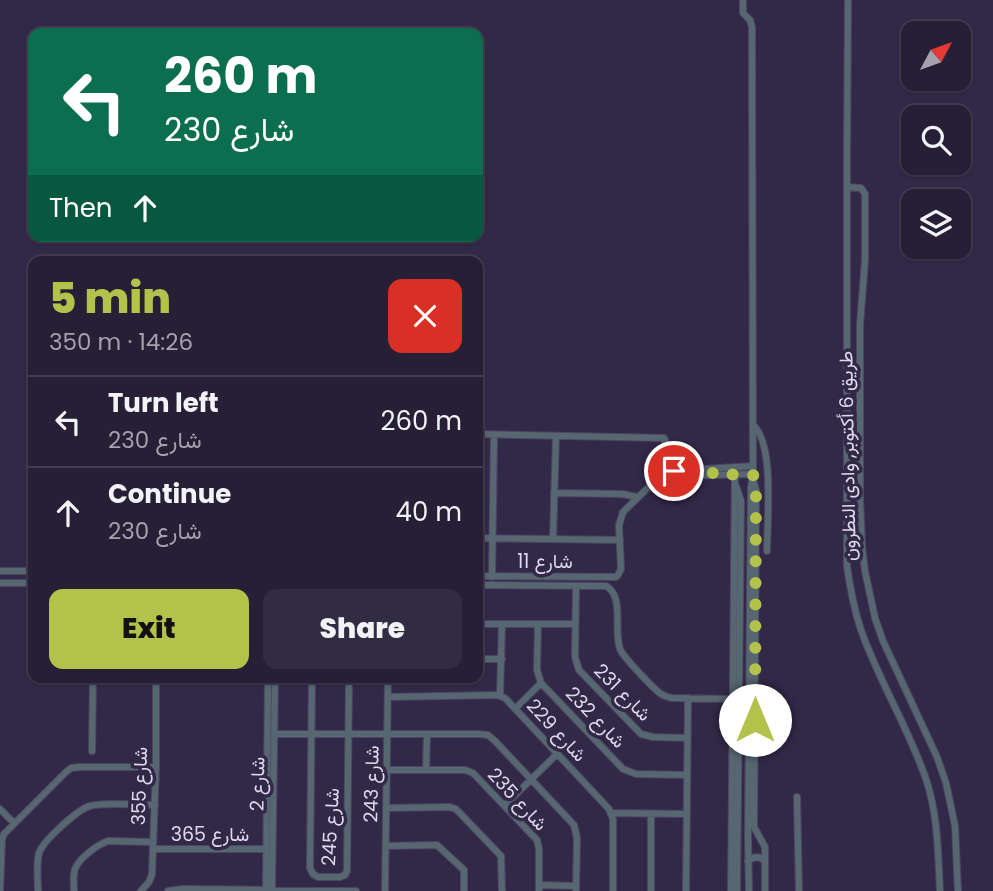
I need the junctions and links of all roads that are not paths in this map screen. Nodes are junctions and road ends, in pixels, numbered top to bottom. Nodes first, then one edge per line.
1 (743, 0) edge
2 (848, 0) edge
3 (847, 187) junction
4 (753, 425) junction
5 (483, 434) edge
6 (494, 435) junction
7 (556, 436) junction
8 (753, 466) junction
9 (735, 471) junction
10 (666, 474) junction
11 (753, 477) junction
12 (554, 493) junction
13 (637, 498) junction
14 (483, 538) edge
15 (492, 538) junction
16 (553, 539) junction
17 (620, 540) junction
18 (767, 551) dead end
19 (753, 560) junction
20 (0, 571) edge
21 (28, 571) edge
22 (483, 576) edge
23 (492, 577) junction
24 (0, 583) edge
25 (28, 583) edge
26 (483, 584) edge
27 (576, 586) junction
28 (483, 624) edge
29 (502, 624) junction
30 (538, 624) junction
31 (575, 624) junction
32 (483, 659) edge
33 (502, 659) junction
34 (93, 683) edge
35 (156, 683) edge
36 (268, 683) edge
37 (275, 683) edge
38 (312, 683) edge
39 (349, 683) edge
40 (388, 683) edge
41 (541, 683) junction
42 (500, 695) junction
43 (388, 697) junction
44 (688, 698) junction
45 (736, 699) junction
46 (515, 709) junction
47 (274, 734) junction
48 (312, 734) junction
49 (348, 734) junction
50 (387, 734) junction
51 (427, 734) junction
52 (687, 738) junction
53 (271, 743) junction
54 (92, 751) dead end
55 (558, 754) junction
56 (156, 767) junction
57 (387, 771) junction
58 (426, 771) junction
59 (687, 775) junction
60 (531, 780) junction
61 (797, 797) dead end
62 (155, 805) junction
63 (505, 806) junction
64 (386, 808) junction
65 (0, 809) edge
66 (611, 813) junction
67 (687, 814) junction
68 (651, 815) junction
69 (14, 823) junction
70 (758, 835) junction
71 (748, 836) junction
72 (153, 846) junction
73 (386, 846) junction
74 (266, 849) junction
75 (748, 861) junction
76 (765, 861) junction
77 (0, 880) edge
78 (539, 888) edge
79 (576, 889) edge
80 (266, 890) edge
81 (272, 890) edge
82 (1, 891) edge
83 (38, 891) edge
84 (74, 891) edge
85 (141, 891) edge
86 (168, 891) edge
87 (356, 891) edge
88 (385, 891) edge
89 (464, 891) edge
90 (502, 891) edge
91 (613, 891) edge
92 (651, 891) edge
93 (686, 891) edge
94 (731, 891) edge
95 (737, 891) edge
96 (749, 891) edge
97 (765, 891) edge
98 (799, 891) edge
99 (940, 891) edge
100 (958, 891) edge

1 - 4 street
2 - 3 street, طريق 6 أكتوبر, وادى النطرون
3 - 99 street, طريق 6 أكتوبر, وادى النطرون
3 - 100 street, طريق 6 أكتوبر, وادى النطرون
4 - 8 street
4 - 18 street
5 - 6 street
6 - 7 street
6 - 15 street
7 - 10 street
7 - 12 street
8 - 9 street
8 - 11 street
9 - 10 street
9 - 11 street
9 - 45 street
10 - 13 street
11 - 19 street
12 - 13 street
12 - 16 street
13 - 17 street
14 - 15 street
15 - 16 street
15 - 23 street
16 - 17 street
17 - 23 street, شارع 11
19 - 70 street
19 - 71 street
20 - 21 street
22 - 23 street, شارع 11
24 - 25 street
26 - 27 street, شارع 11
27 - 31 street, شارع 231
27 - 44 street, شارع 11
28 - 29 street
29 - 30 street
29 - 33 street
30 - 31 street
30 - 41 street, شارع 232
31 - 52 street, شارع 231
32 - 33 street
33 - 42 street
34 - 54 street
35 - 56 street, شارع 355
36 - 53 street, شارع 2
37 - 47 street, شارع 2
38 - 48 street, شارع 245
39 - 49 street, شارع 245
40 - 43 street, شارع 243
41 - 46 street
41 - 59 street, شارع 232
42 - 43 street, شارع 229
42 - 46 street, شارع 229
43 - 50 street, شارع 243
44 - 45 street
44 - 52 street
45 - 94 street
45 - 95 street
46 - 55 street, شارع 229
47 - 48 street
47 - 53 street, شارع 2
48 - 49 street
48 - 49 street, شارع 245
49 - 50 street
50 - 51 street
50 - 57 street, شارع 243
51 - 58 street
51 - 60 street
52 - 59 street
53 - 74 street, شارع 2
53 - 81 street, شارع 2
55 - 60 street
55 - 66 street, شارع 229
56 - 62 street, شارع 355
56 - 69 street
57 - 58 street, شارع 235
57 - 64 street, شارع 243
58 - 63 street, شارع 235
59 - 67 street
60 - 63 street
60 - 79 street
61 - 98 street
62 - 72 street, شارع 355
62 - 83 street
63 - 78 street, شارع 235
64 - 73 street, شارع 243
64 - 90 street
65 - 69 street
66 - 68 street
66 - 91 street
67 - 68 street
67 - 93 street
68 - 92 street
69 - 77 street
70 - 71 street
70 - 76 street
71 - 75 street
72 - 74 street, شارع 365
72 - 84 street, شارع 365
72 - 85 street, شارع 355
73 - 88 street, شارع 243
73 - 89 street
74 - 80 street, شارع 2
75 - 76 street
75 - 96 street
76 - 97 street
77 - 82 street
78 - 79 street
80 - 81 street
80 - 86 street
81 - 87 street

